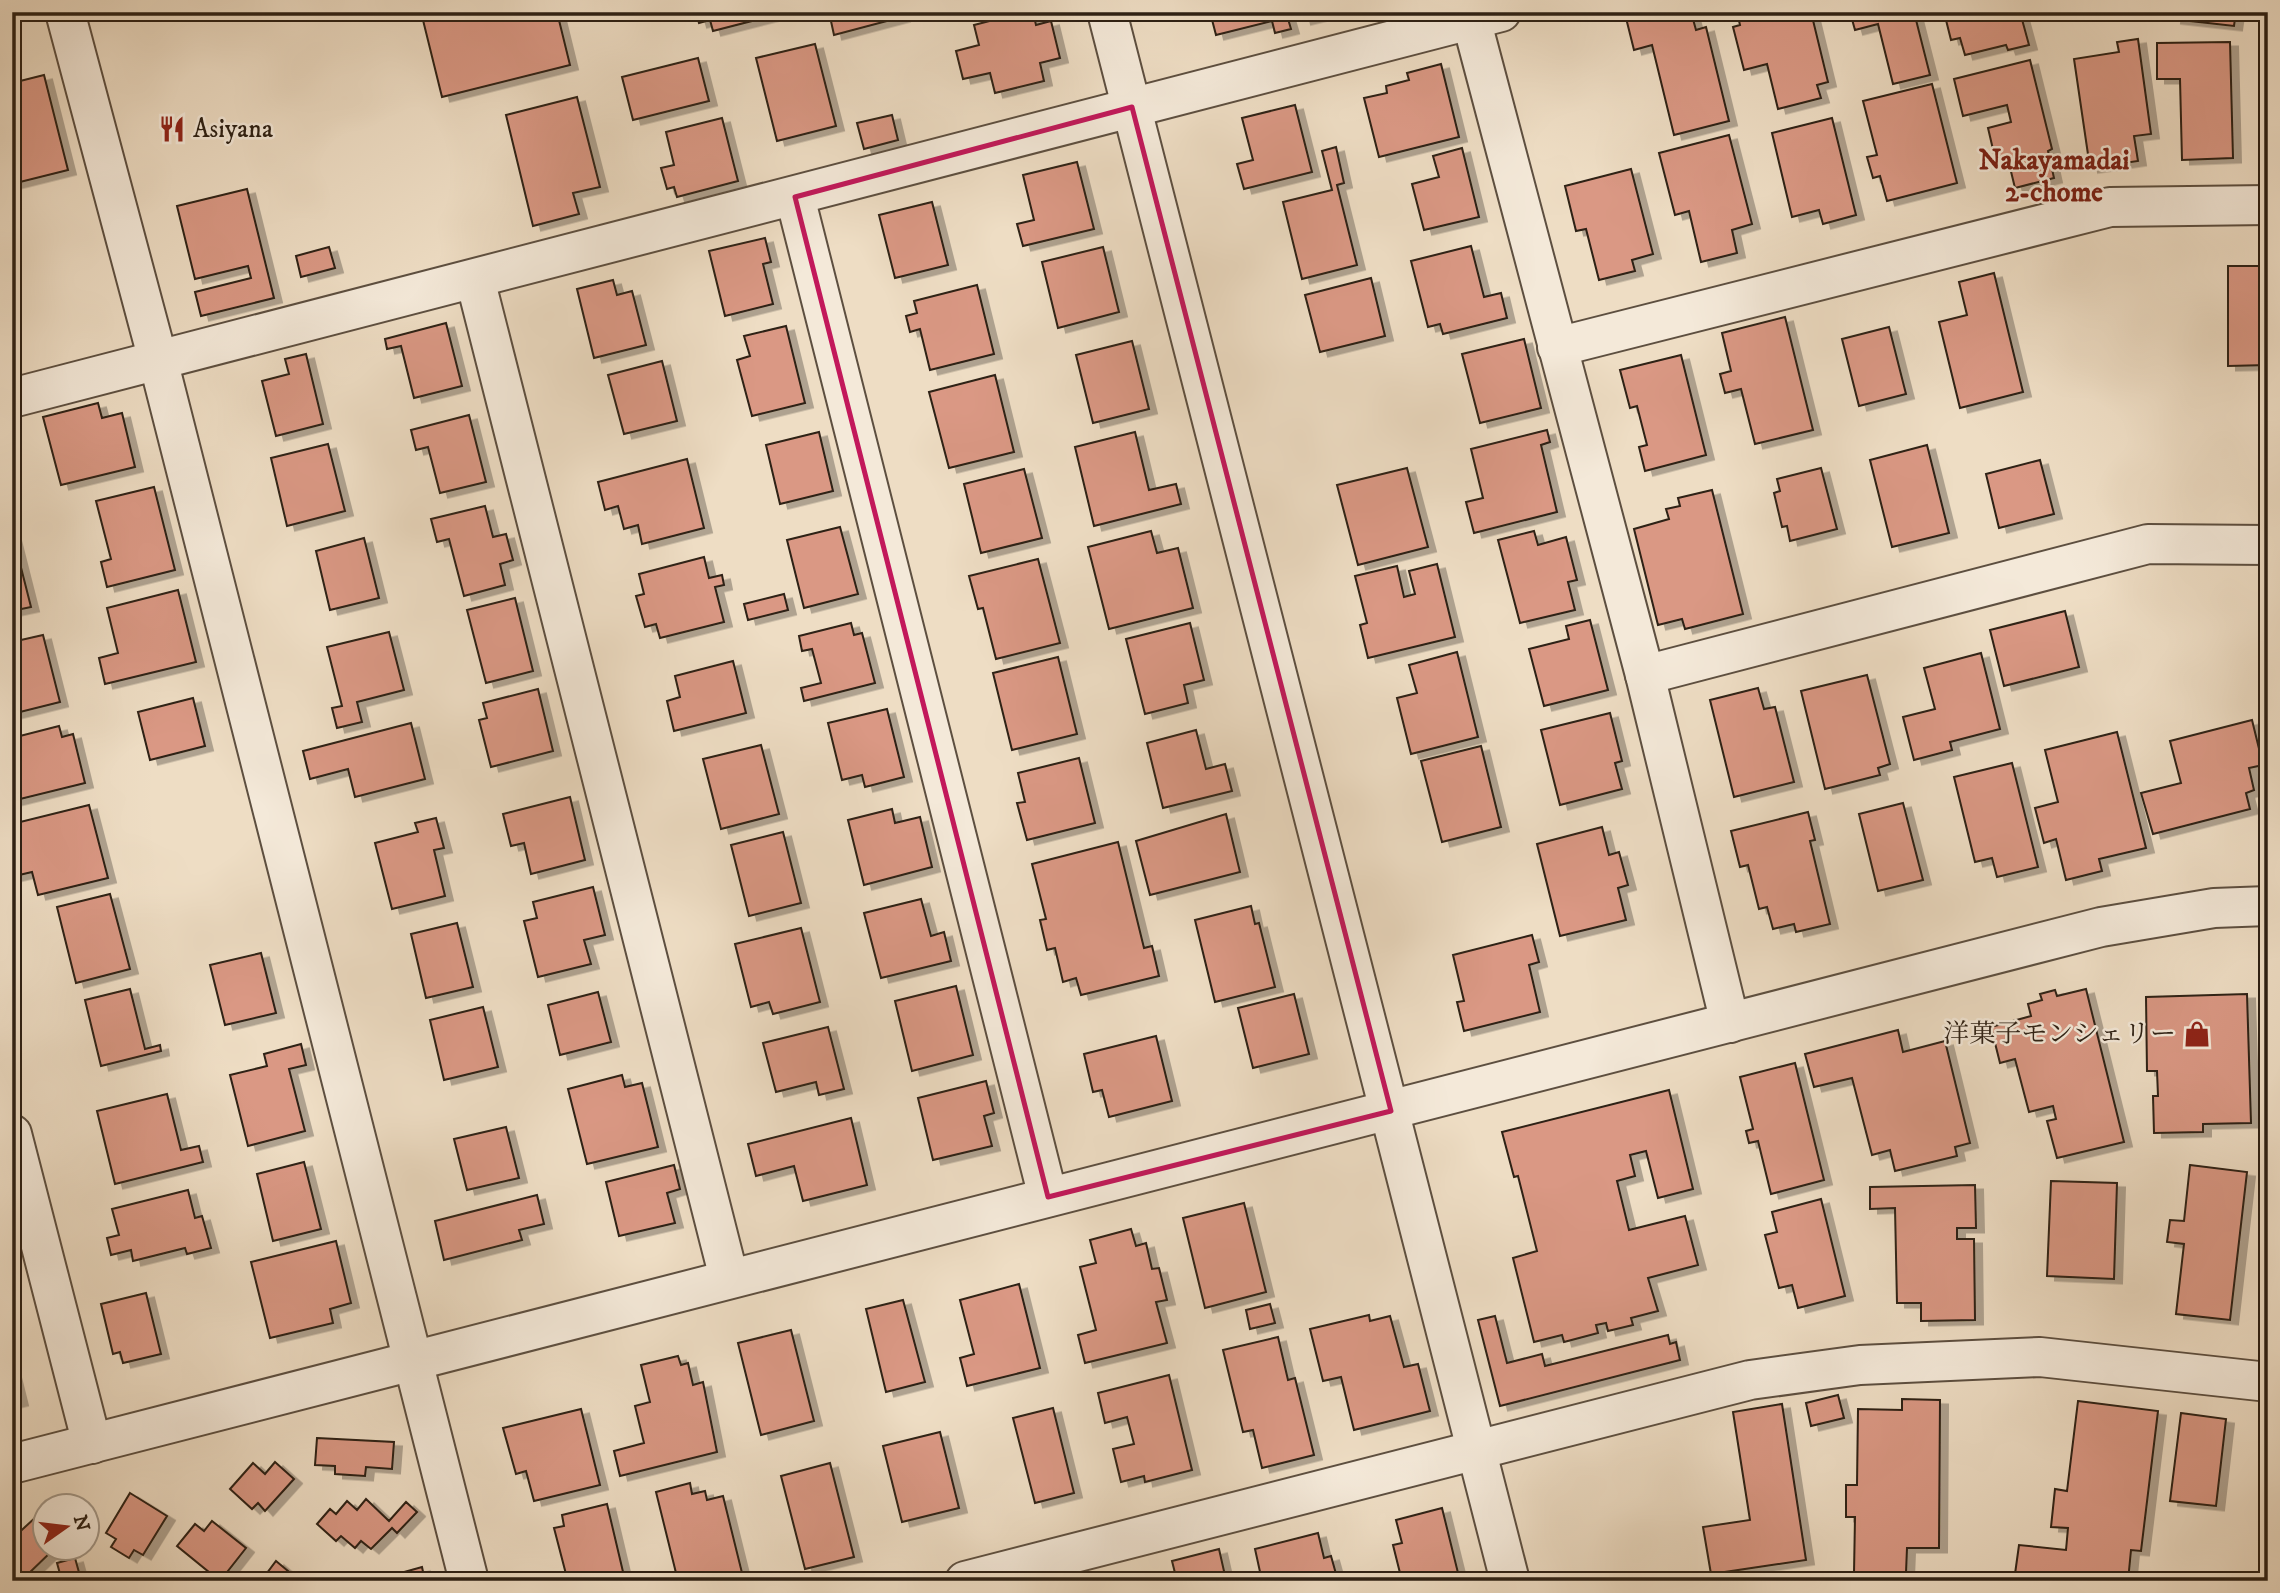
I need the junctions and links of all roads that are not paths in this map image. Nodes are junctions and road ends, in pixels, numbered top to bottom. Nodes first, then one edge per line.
1 (65, 12) edge
2 (1107, 12) edge
3 (1486, 16) edge
4 (1132, 107) junction
5 (795, 197) junction
6 (2268, 205) edge
7 (475, 279) junction
8 (1557, 347) junction
9 (158, 360) junction
10 (12, 398) edge
11 (2268, 545) edge
12 (1645, 676) junction
13 (2268, 906) edge
14 (1730, 1023) junction
15 (1391, 1111) junction
16 (12, 1134) edge
17 (1048, 1196) junction
18 (729, 1278) junction
19 (411, 1363) junction
20 (2268, 1382) edge
21 (92, 1444) junction
22 (1476, 1452) junction
23 (12, 1464) edge
24 (468, 1581) edge
25 (965, 1581) edge
26 (1510, 1581) edge

1 - 9 street
2 - 4 street
3 - 4 street
3 - 8 street
4 - 5 street
4 - 15 street
5 - 7 street
5 - 17 street
6 - 8 street
7 - 9 street
7 - 18 street
8 - 12 street
9 - 10 street
9 - 19 street
11 - 12 street
12 - 14 street
13 - 14 street
14 - 15 street
15 - 17 street
15 - 22 street
16 - 21 street
17 - 18 street
18 - 19 street
19 - 21 street
19 - 24 street
20 - 22 street
21 - 23 street
22 - 25 street
22 - 26 street

